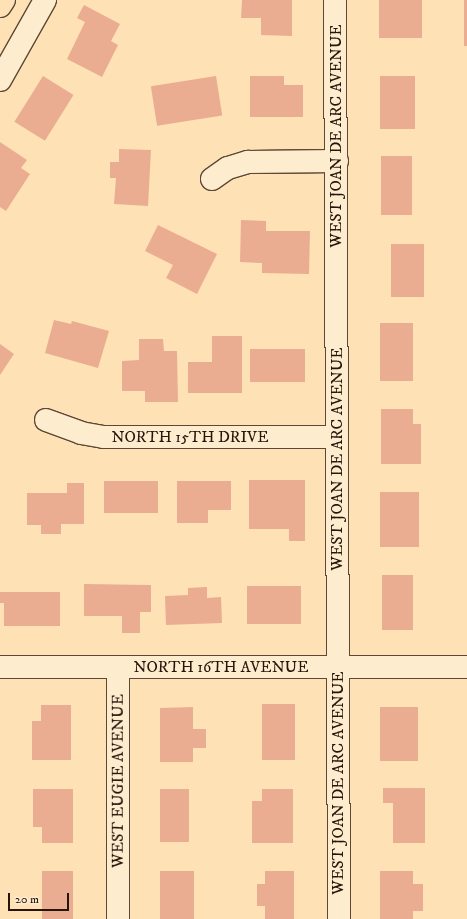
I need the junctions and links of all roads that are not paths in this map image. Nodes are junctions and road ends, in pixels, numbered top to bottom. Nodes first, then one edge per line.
1 (4, 0) edge
2 (44, 0) edge
3 (335, 0) edge
4 (0, 6) edge
5 (0, 80) edge
6 (337, 161) junction
7 (212, 179) dead end
8 (46, 420) dead end
9 (336, 437) junction
10 (0, 667) edge
11 (118, 667) junction
12 (338, 667) junction
13 (467, 667) edge
14 (118, 919) edge
15 (339, 919) edge

1 - 4 main road
2 - 5 street
3 - 6 street, WEST JOAN DE ARC AVENUE
6 - 7 street
6 - 9 street, WEST JOAN DE ARC AVENUE
8 - 9 street, NORTH 15TH DRIVE
9 - 12 street, WEST JOAN DE ARC AVENUE
10 - 11 street, NORTH 16TH AVENUE
11 - 12 street, NORTH 16TH AVENUE
11 - 14 street, WEST EUGIE AVENUE
12 - 13 street, NORTH 16TH AVENUE
12 - 15 street, WEST JOAN DE ARC AVENUE

